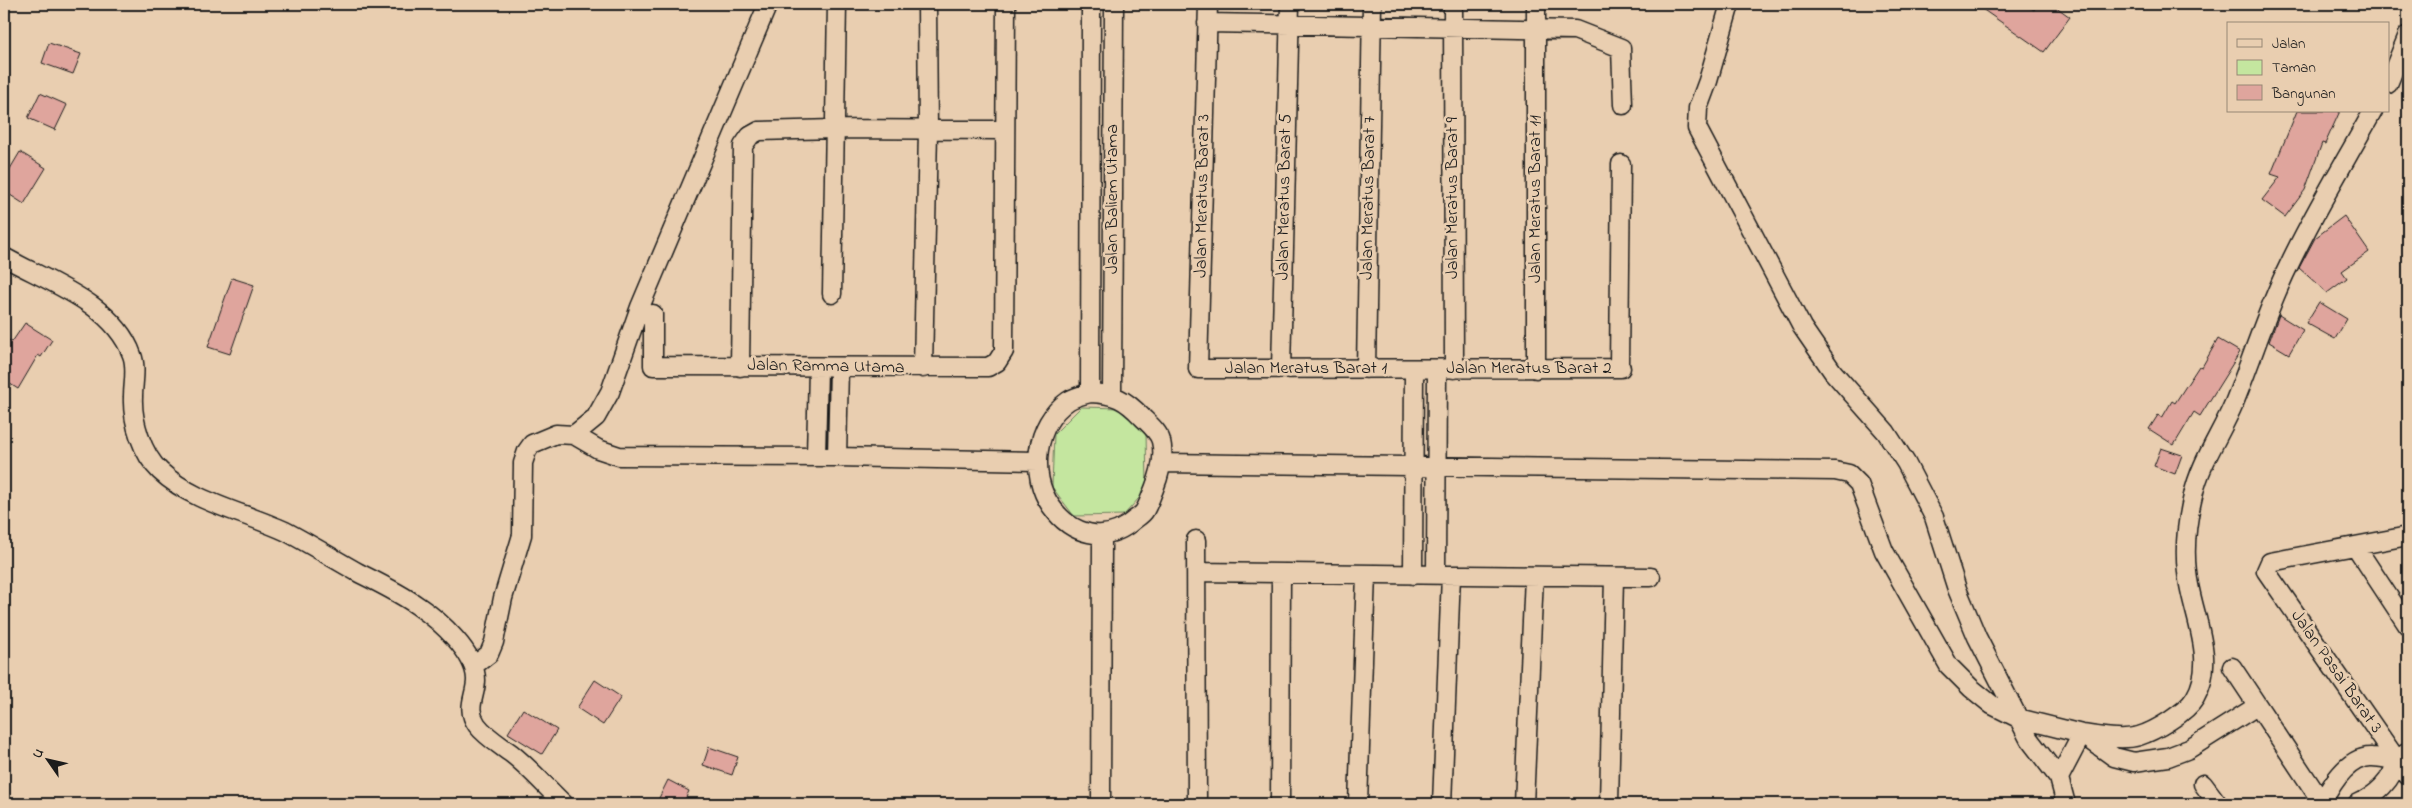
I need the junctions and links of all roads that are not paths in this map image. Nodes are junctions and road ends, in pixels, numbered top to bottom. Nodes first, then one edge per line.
1 (768, 4) edge
2 (837, 4) edge
3 (927, 4) edge
4 (1006, 4) edge
5 (1091, 4) edge
6 (1114, 4) edge
7 (1208, 4) edge
8 (1290, 4) edge
9 (1372, 4) edge
10 (1453, 4) edge
11 (1536, 4) edge
12 (1730, 4) edge
13 (1207, 23) junction
14 (1289, 25) junction
15 (1372, 26) junction
16 (1453, 28) junction
17 (1536, 29) junction
18 (2408, 35) edge
19 (2390, 79) edge
20 (1624, 105) dead end
21 (2372, 112) edge
22 (834, 129) junction
23 (1004, 130) junction
24 (928, 131) junction
25 (1621, 164) dead end
26 (4, 257) edge
27 (832, 294) dead end
28 (654, 314) dead end
29 (740, 367) junction
30 (818, 368) junction
31 (839, 368) junction
32 (923, 368) junction
33 (1536, 368) junction
34 (1198, 369) joint
35 (1281, 369) junction
36 (1366, 369) junction
37 (1414, 369) junction
38 (1446, 369) junction
39 (1090, 393) junction
40 (1112, 394) junction
41 (574, 435) junction
42 (816, 456) junction
43 (837, 456) junction
44 (1037, 461) junction
45 (1162, 463) junction
46 (1413, 466) junction
47 (1438, 466) junction
48 (1102, 536) junction
49 (2408, 536) edge
50 (1196, 540) dead end
51 (2356, 547) junction
52 (1196, 572) junction
53 (1281, 573) junction
54 (1366, 574) junction
55 (1413, 575) junction
56 (1444, 575) junction
57 (1534, 576) junction
58 (1614, 577) junction
59 (1651, 577) dead end
60 (2408, 626) edge
61 (473, 663) junction
62 (2232, 667) dead end
63 (2257, 706) junction
64 (2018, 718) junction
65 (2082, 734) junction
66 (2402, 756) edge
67 (2408, 776) edge
68 (2059, 778) junction
69 (2203, 784) dead end
70 (564, 804) edge
71 (1101, 804) edge
72 (1197, 804) edge
73 (1280, 804) edge
74 (1358, 804) edge
75 (1442, 804) edge
76 (1524, 804) edge
77 (1609, 804) edge
78 (2066, 804) edge
79 (2218, 804) edge
80 (2323, 804) edge
81 (2357, 804) edge

1 - 41 street
2 - 22 street
3 - 24 street
4 - 23 street
5 - 39 street, Jalan Baliem Utama
6 - 40 street, Jalan Baliem Utama
7 - 13 street, Jalan Meratus Barat 3
8 - 14 street, Jalan Meratus Barat 5
9 - 15 street, Jalan Meratus Barat 7
10 - 16 street, Jalan Meratus Barat 9
11 - 17 street, Jalan Meratus Barat 11
12 - 64 street
13 - 14 street
13 - 34 street, Jalan Meratus Barat 3
14 - 15 street
14 - 35 street, Jalan Meratus Barat 5
15 - 16 street
15 - 36 street, Jalan Meratus Barat 7
16 - 17 street
16 - 38 street, Jalan Meratus Barat 9
17 - 20 street
17 - 33 street, Jalan Meratus Barat 11
18 - 19 street
21 - 65 street
22 - 24 street
22 - 27 street
22 - 29 street
23 - 24 street
23 - 32 street, Jalan Ramma Utama
24 - 32 street
25 - 33 street, Jalan Meratus Barat 2
26 - 61 street
28 - 29 street, Jalan Ramma Utama
29 - 30 street, Jalan Ramma Utama
30 - 31 street, Jalan Ramma Utama
30 - 42 street
31 - 32 street, Jalan Ramma Utama
31 - 43 street
33 - 38 street, Jalan Meratus Barat 2
34 - 35 street, Jalan Meratus Barat 1
35 - 36 street, Jalan Meratus Barat 1
36 - 37 street, Jalan Meratus Barat 1
37 - 38 street, Jalan Meratus Barat 2
37 - 46 street
38 - 47 street, Jalan Meratus Barat 9
39 - 40 street
39 - 44 street
40 - 45 street
41 - 42 street
41 - 61 street
42 - 43 street
43 - 44 street
44 - 48 street
45 - 46 street
45 - 48 street
46 - 47 street
46 - 55 street
47 - 56 street, Jalan Meratus Barat 9
47 - 64 street
48 - 71 street
49 - 51 street
50 - 52 street
51 - 60 street
51 - 66 street, Jalan Pasai Barat 3
52 - 53 street
52 - 72 street
53 - 54 street
53 - 73 street
54 - 55 street
54 - 74 street
55 - 56 street
56 - 57 street
56 - 75 street, Jalan Meratus Barat 9
57 - 58 street
57 - 76 street
58 - 59 street
58 - 77 street
61 - 70 street
62 - 63 street
63 - 65 street
63 - 80 street
64 - 65 street
64 - 68 street
65 - 68 street
66 - 67 street, Jalan Pasai Barat 3
66 - 80 street
66 - 81 street
68 - 78 street
69 - 79 street

